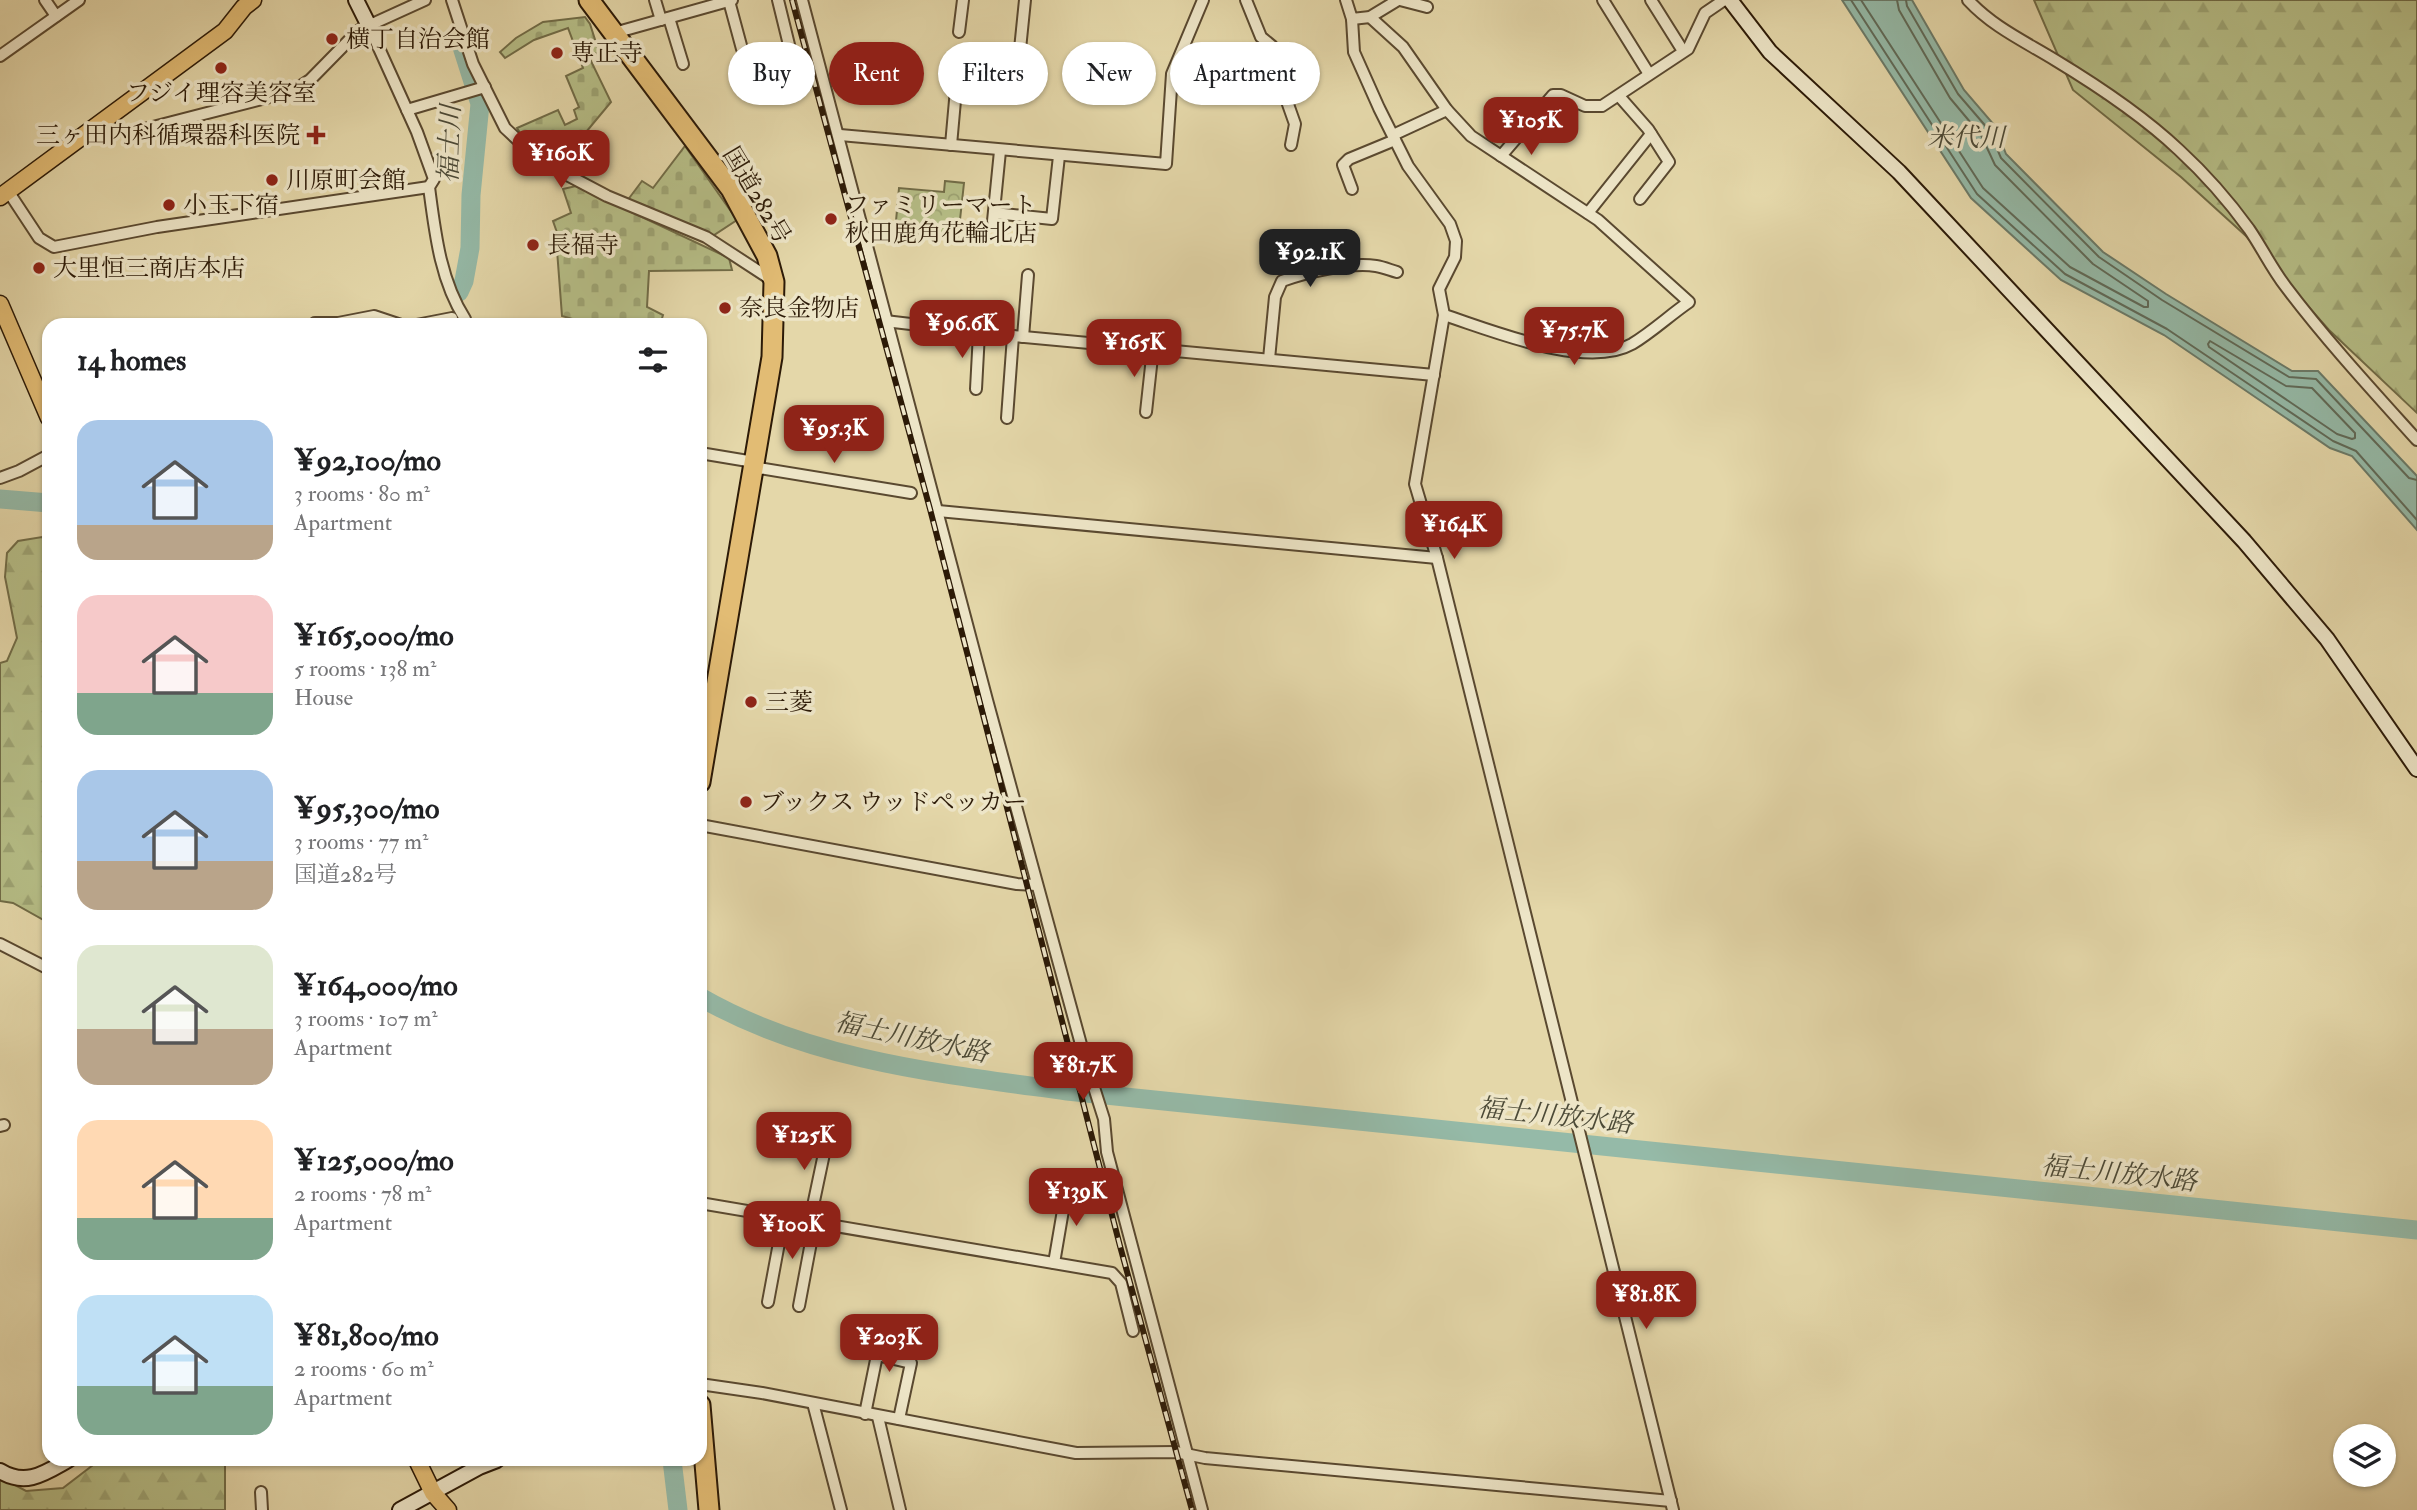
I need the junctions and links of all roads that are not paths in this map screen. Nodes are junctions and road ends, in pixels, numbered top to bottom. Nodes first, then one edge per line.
1 (45, 0) edge
2 (79, 0) edge
3 (253, 0) edge
4 (356, 0) edge
5 (425, 0) edge
6 (452, 0) edge
7 (589, 0) edge
8 (655, 0) edge
9 (778, 0) edge
10 (802, 0) edge
11 (962, 0) edge
12 (1026, 0) edge
13 (1203, 0) edge
14 (1246, 0) edge
15 (1346, 0) edge
16 (1399, 0) edge
17 (1619, 0) edge
18 (1651, 0) edge
19 (1724, 0) edge
20 (1730, 0) edge
21 (1968, 0) edge
22 (731, 1) edge
23 (1606, 3) edge
24 (697, 5) edge
25 (1427, 7) dead end
26 (56, 16) junction
27 (1370, 17) junction
28 (665, 19) junction
29 (1352, 19) junction
30 (368, 24) junction
31 (960, 32) dead end
32 (614, 33) junction
33 (740, 42) edge
34 (788, 42) edge
35 (1684, 51) junction
36 (0, 56) edge
37 (683, 64) dead end
38 (1650, 74) junction
39 (485, 87) junction
40 (1619, 96) junction
41 (407, 110) junction
42 (1447, 110) junction
43 (102, 122) junction
44 (1651, 134) junction
45 (839, 135) junction
46 (1394, 138) junction
47 (951, 145) junction
48 (1292, 145) dead end
49 (1000, 150) junction
50 (1059, 156) junction
51 (1501, 156) junction
52 (429, 187) junction
53 (1352, 189) dead end
54 (4, 194) edge
55 (1640, 200) dead end
56 (1588, 213) junction
57 (1397, 272) dead end
58 (1028, 275) dead end
59 (775, 282) junction
60 (454, 296) junction
61 (0, 304) edge
62 (1444, 315) junction
63 (451, 318) edge
64 (464, 318) edge
65 (886, 321) junction
66 (979, 332) junction
67 (1018, 337) junction
68 (1153, 348) junction
69 (1269, 359) junction
70 (1434, 375) junction
71 (976, 388) dead end
72 (42, 402) edge
73 (1146, 412) dead end
74 (1007, 418) dead end
75 (2417, 440) edge
76 (707, 454) edge
77 (42, 459) edge
78 (753, 464) junction
79 (0, 478) edge
80 (911, 494) dead end
81 (938, 511) junction
82 (1437, 558) junction
83 (707, 740) edge
84 (2417, 769) edge
85 (707, 826) edge
86 (1037, 886) junction
87 (0, 944) edge
88 (42, 965) edge
89 (829, 1130) dead end
90 (1067, 1187) dead end
91 (707, 1204) edge
92 (784, 1216) junction
93 (813, 1221) junction
94 (1054, 1263) junction
95 (768, 1302) dead end
96 (799, 1306) dead end
97 (1133, 1331) dead end
98 (707, 1385) edge
99 (813, 1403) junction
100 (864, 1414) junction
101 (878, 1417) junction
102 (899, 1419) junction
103 (1187, 1454) junction
104 (59, 1466) edge
105 (419, 1466) edge
106 (479, 1466) edge
107 (705, 1466) edge
108 (0, 1471) edge
109 (261, 1492) dead end
110 (433, 1493) junction
111 (1672, 1506) edge
112 (899, 1508) edge
113 (262, 1510) edge
114 (400, 1510) edge
115 (447, 1510) edge
116 (709, 1510) edge
117 (841, 1510) edge
118 (887, 1510) edge
119 (1202, 1510) edge

1 - 26 street
2 - 26 street
3 - 43 main road
4 - 30 street
5 - 30 street
6 - 39 street
7 - 32 highway, 国道282号
8 - 28 street
9 - 34 street
10 - 45 street
11 - 31 street
12 - 47 street
13 - 50 street
14 - 48 street
15 - 29 street
16 - 25 street
16 - 27 street
17 - 23 street
18 - 35 street
19 - 35 street
20 - 84 street
21 - 75 street
22 - 24 street
22 - 33 street
23 - 38 street
24 - 28 street
26 - 36 street
27 - 29 street
27 - 42 street
28 - 32 street
28 - 37 street
29 - 46 street
30 - 41 street
30 - 43 street
32 - 59 highway, 国道282号
35 - 38 street
38 - 40 street
39 - 41 street
39 - 59 street
40 - 44 street
40 - 51 street
41 - 52 street
42 - 46 street
42 - 51 street
43 - 54 main road
44 - 55 street
44 - 56 street
45 - 47 street
45 - 65 street
46 - 53 street
46 - 62 street
47 - 49 street
49 - 50 street
49 - 50 street
51 - 56 street
52 - 54 street
52 - 60 street
56 - 62 street
57 - 69 street
58 - 67 street
59 - 78 highway, 国道282号
60 - 63 street
60 - 64 street
61 - 72 main road
62 - 70 street
65 - 66 street
65 - 81 street
66 - 67 street
66 - 71 street
67 - 68 street
67 - 74 street
68 - 69 street
68 - 73 street
69 - 70 street
70 - 82 street
76 - 78 street
77 - 79 street
78 - 80 street
78 - 83 highway, 国道282号
81 - 82 street
81 - 86 street
82 - 111 street
85 - 86 street
86 - 103 street
87 - 88 street
89 - 93 street
90 - 94 street
91 - 92 street
92 - 93 street
92 - 95 street
93 - 94 street
93 - 96 street
94 - 97 street
98 - 99 street
99 - 100 street
99 - 117 street
100 - 101 street
100 - 102 street
101 - 102 street
101 - 112 street
102 - 103 street
103 - 111 street
103 - 119 street
104 - 108 street
105 - 110 main road
106 - 110 street
107 - 116 highway
109 - 113 street
110 - 114 street
110 - 115 main road
112 - 118 street

